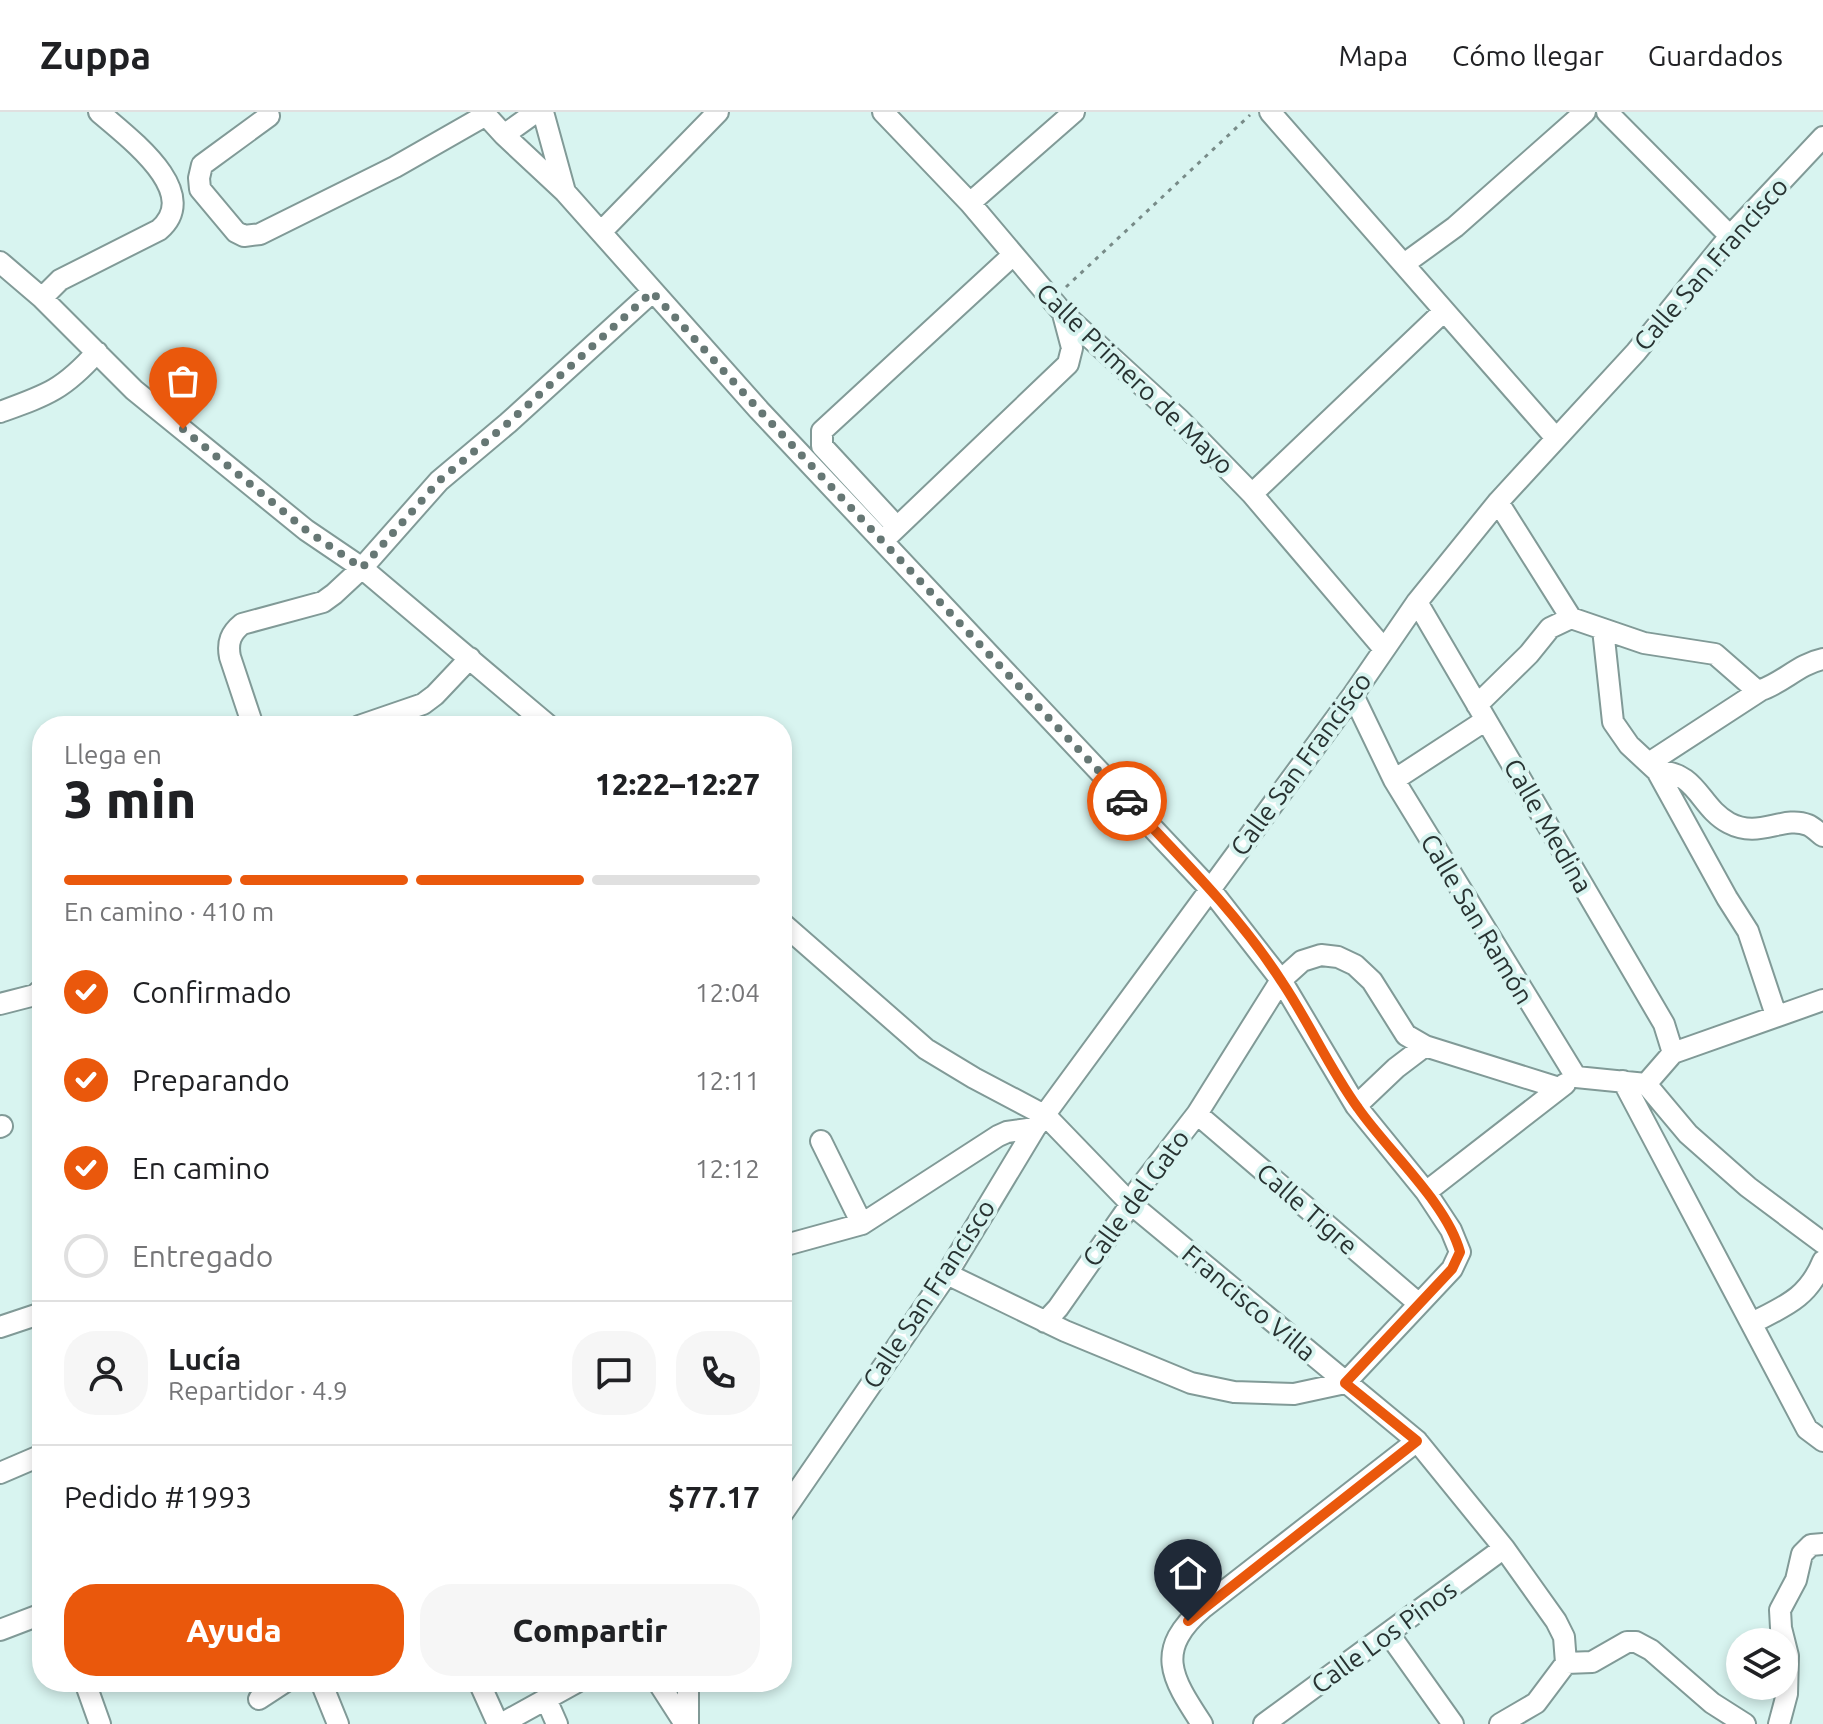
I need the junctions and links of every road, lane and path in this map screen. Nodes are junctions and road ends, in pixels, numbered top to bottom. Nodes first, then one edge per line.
1 (99, 112) edge
2 (536, 112) edge
3 (543, 112) edge
4 (718, 112) edge
5 (1074, 112) edge
6 (1253, 112) edge
7 (1270, 112) edge
8 (1607, 112) edge
9 (484, 113) edge
10 (886, 113) edge
11 (1576, 115) edge
12 (269, 116) dead end
13 (504, 135) junction
14 (1823, 137) edge
15 (565, 192) junction
16 (970, 203) junction
17 (602, 231) junction
18 (1730, 236) junction
19 (1013, 255) junction
20 (0, 262) edge
21 (1404, 264) junction
22 (652, 292) junction
23 (42, 298) junction
24 (1057, 307) junction
25 (1443, 312) junction
26 (97, 352) junction
27 (0, 412) edge
28 (1555, 437) junction
29 (1252, 494) junction
30 (1498, 502) junction
31 (890, 534) junction
32 (362, 568) junction
33 (1417, 602) junction
34 (1571, 618) junction
35 (1603, 629) junction
36 (1384, 649) junction
37 (470, 658) junction
38 (1823, 659) edge
39 (1761, 690) junction
40 (1353, 695) junction
41 (1482, 712) junction
42 (250, 716) edge
43 (388, 716) edge
44 (537, 716) edge
45 (1653, 767) junction
46 (1394, 780) junction
47 (1823, 836) edge
48 (1210, 889) junction
49 (792, 932) edge
50 (1281, 980) junction
51 (32, 998) edge
52 (1823, 1000) edge
53 (0, 1004) edge
54 (1776, 1015) junction
55 (1425, 1046) junction
56 (1673, 1053) junction
57 (1623, 1081) junction
58 (1567, 1082) junction
59 (1646, 1084) junction
60 (1356, 1106) junction
61 (1664, 1106) junction
62 (1197, 1114) junction
63 (1642, 1118) junction
64 (1040, 1122) junction
65 (821, 1141) dead end
66 (1426, 1192) junction
67 (1131, 1204) junction
68 (862, 1224) junction
69 (792, 1243) edge
70 (1823, 1243) edge
71 (1822, 1270) edge
72 (947, 1274) junction
73 (1418, 1303) junction
74 (32, 1316) edge
75 (1045, 1322) junction
76 (1752, 1323) junction
77 (0, 1327) edge
78 (1345, 1383) junction
79 (1417, 1441) junction
80 (1823, 1441) edge
81 (32, 1459) edge
82 (0, 1473) edge
83 (792, 1499) edge
84 (1823, 1544) edge
85 (1504, 1548) junction
86 (32, 1618) edge
87 (0, 1630) edge
88 (1389, 1634) junction
89 (1566, 1663) junction
90 (89, 1692) edge
91 (270, 1692) edge
92 (325, 1692) edge
93 (484, 1692) edge
94 (559, 1692) edge
95 (665, 1692) edge
96 (688, 1692) edge
97 (259, 1699) dead end
98 (546, 1699) junction
99 (100, 1724) edge
100 (338, 1724) edge
101 (499, 1724) edge
102 (557, 1724) edge
103 (687, 1724) edge
104 (1202, 1724) edge
105 (1264, 1724) edge
106 (1453, 1724) edge
107 (1500, 1724) edge
108 (1745, 1724) edge
109 (1779, 1724) edge

1 - 23 street
2 - 13 street
3 - 15 street
4 - 17 street
5 - 16 street
6 - 24 path
7 - 21 street
8 - 18 street
9 - 12 street
9 - 13 street
10 - 16 street, Calle Primero de Mayo
11 - 21 street
13 - 15 street
14 - 18 street, Calle San Francisco
15 - 17 street
16 - 19 street, Calle Primero de Mayo
17 - 22 street
18 - 28 street, Calle San Francisco
19 - 24 street, Calle Primero de Mayo
19 - 31 street
20 - 23 street
21 - 25 street
22 - 31 street
22 - 32 street
23 - 26 street
24 - 29 street, Calle Primero de Mayo
24 - 31 street
25 - 28 street
25 - 29 street
26 - 27 street
26 - 32 street
28 - 30 street, Calle San Francisco
29 - 36 street, Calle Primero de Mayo
30 - 33 street, Calle San Francisco
30 - 34 street
31 - 48 street
32 - 37 street
32 - 42 street
33 - 36 street, Calle San Francisco
33 - 41 street, Calle Medina
34 - 35 street
34 - 41 street
35 - 39 street
35 - 45 street
36 - 40 street, Calle San Francisco
37 - 43 street
37 - 44 street
38 - 39 street
39 - 45 street
40 - 46 street, Calle San Ramón
40 - 48 street, Calle San Francisco
41 - 46 street
41 - 56 street, Calle Medina
45 - 47 street
45 - 54 street
46 - 58 street, Calle San Ramón
48 - 50 street
48 - 64 street, Calle San Francisco
49 - 64 street, Francisco Villa
50 - 55 street
50 - 60 street
50 - 62 street, Calle del Gato
51 - 53 street
52 - 54 street
54 - 56 street
55 - 58 street
55 - 60 street
56 - 59 street
57 - 58 street
57 - 59 street
57 - 63 street
58 - 66 street
59 - 61 street
60 - 66 street
61 - 63 street
61 - 70 street
62 - 67 street, Calle del Gato
62 - 73 street, Calle Tigre
63 - 76 street
64 - 67 street, Francisco Villa
64 - 68 street
64 - 72 street, Calle San Francisco
65 - 68 street
66 - 73 street
67 - 75 street, Calle del Gato
67 - 78 street, Francisco Villa
68 - 69 street
71 - 76 street
72 - 75 street
72 - 83 street, Calle San Francisco
73 - 78 street
74 - 77 street
75 - 78 street
76 - 80 street
78 - 79 street, Francisco Villa
79 - 85 street, Francisco Villa
79 - 104 street
81 - 82 street
84 - 109 street
85 - 88 street, Calle Los Pinos
85 - 89 street, Francisco Villa
86 - 87 street
88 - 105 street, Calle Los Pinos
88 - 106 street
89 - 107 street
89 - 108 street
90 - 99 street
91 - 97 street
92 - 100 street
93 - 101 street
94 - 98 street
95 - 103 street
96 - 103 street
98 - 101 street
98 - 102 street

